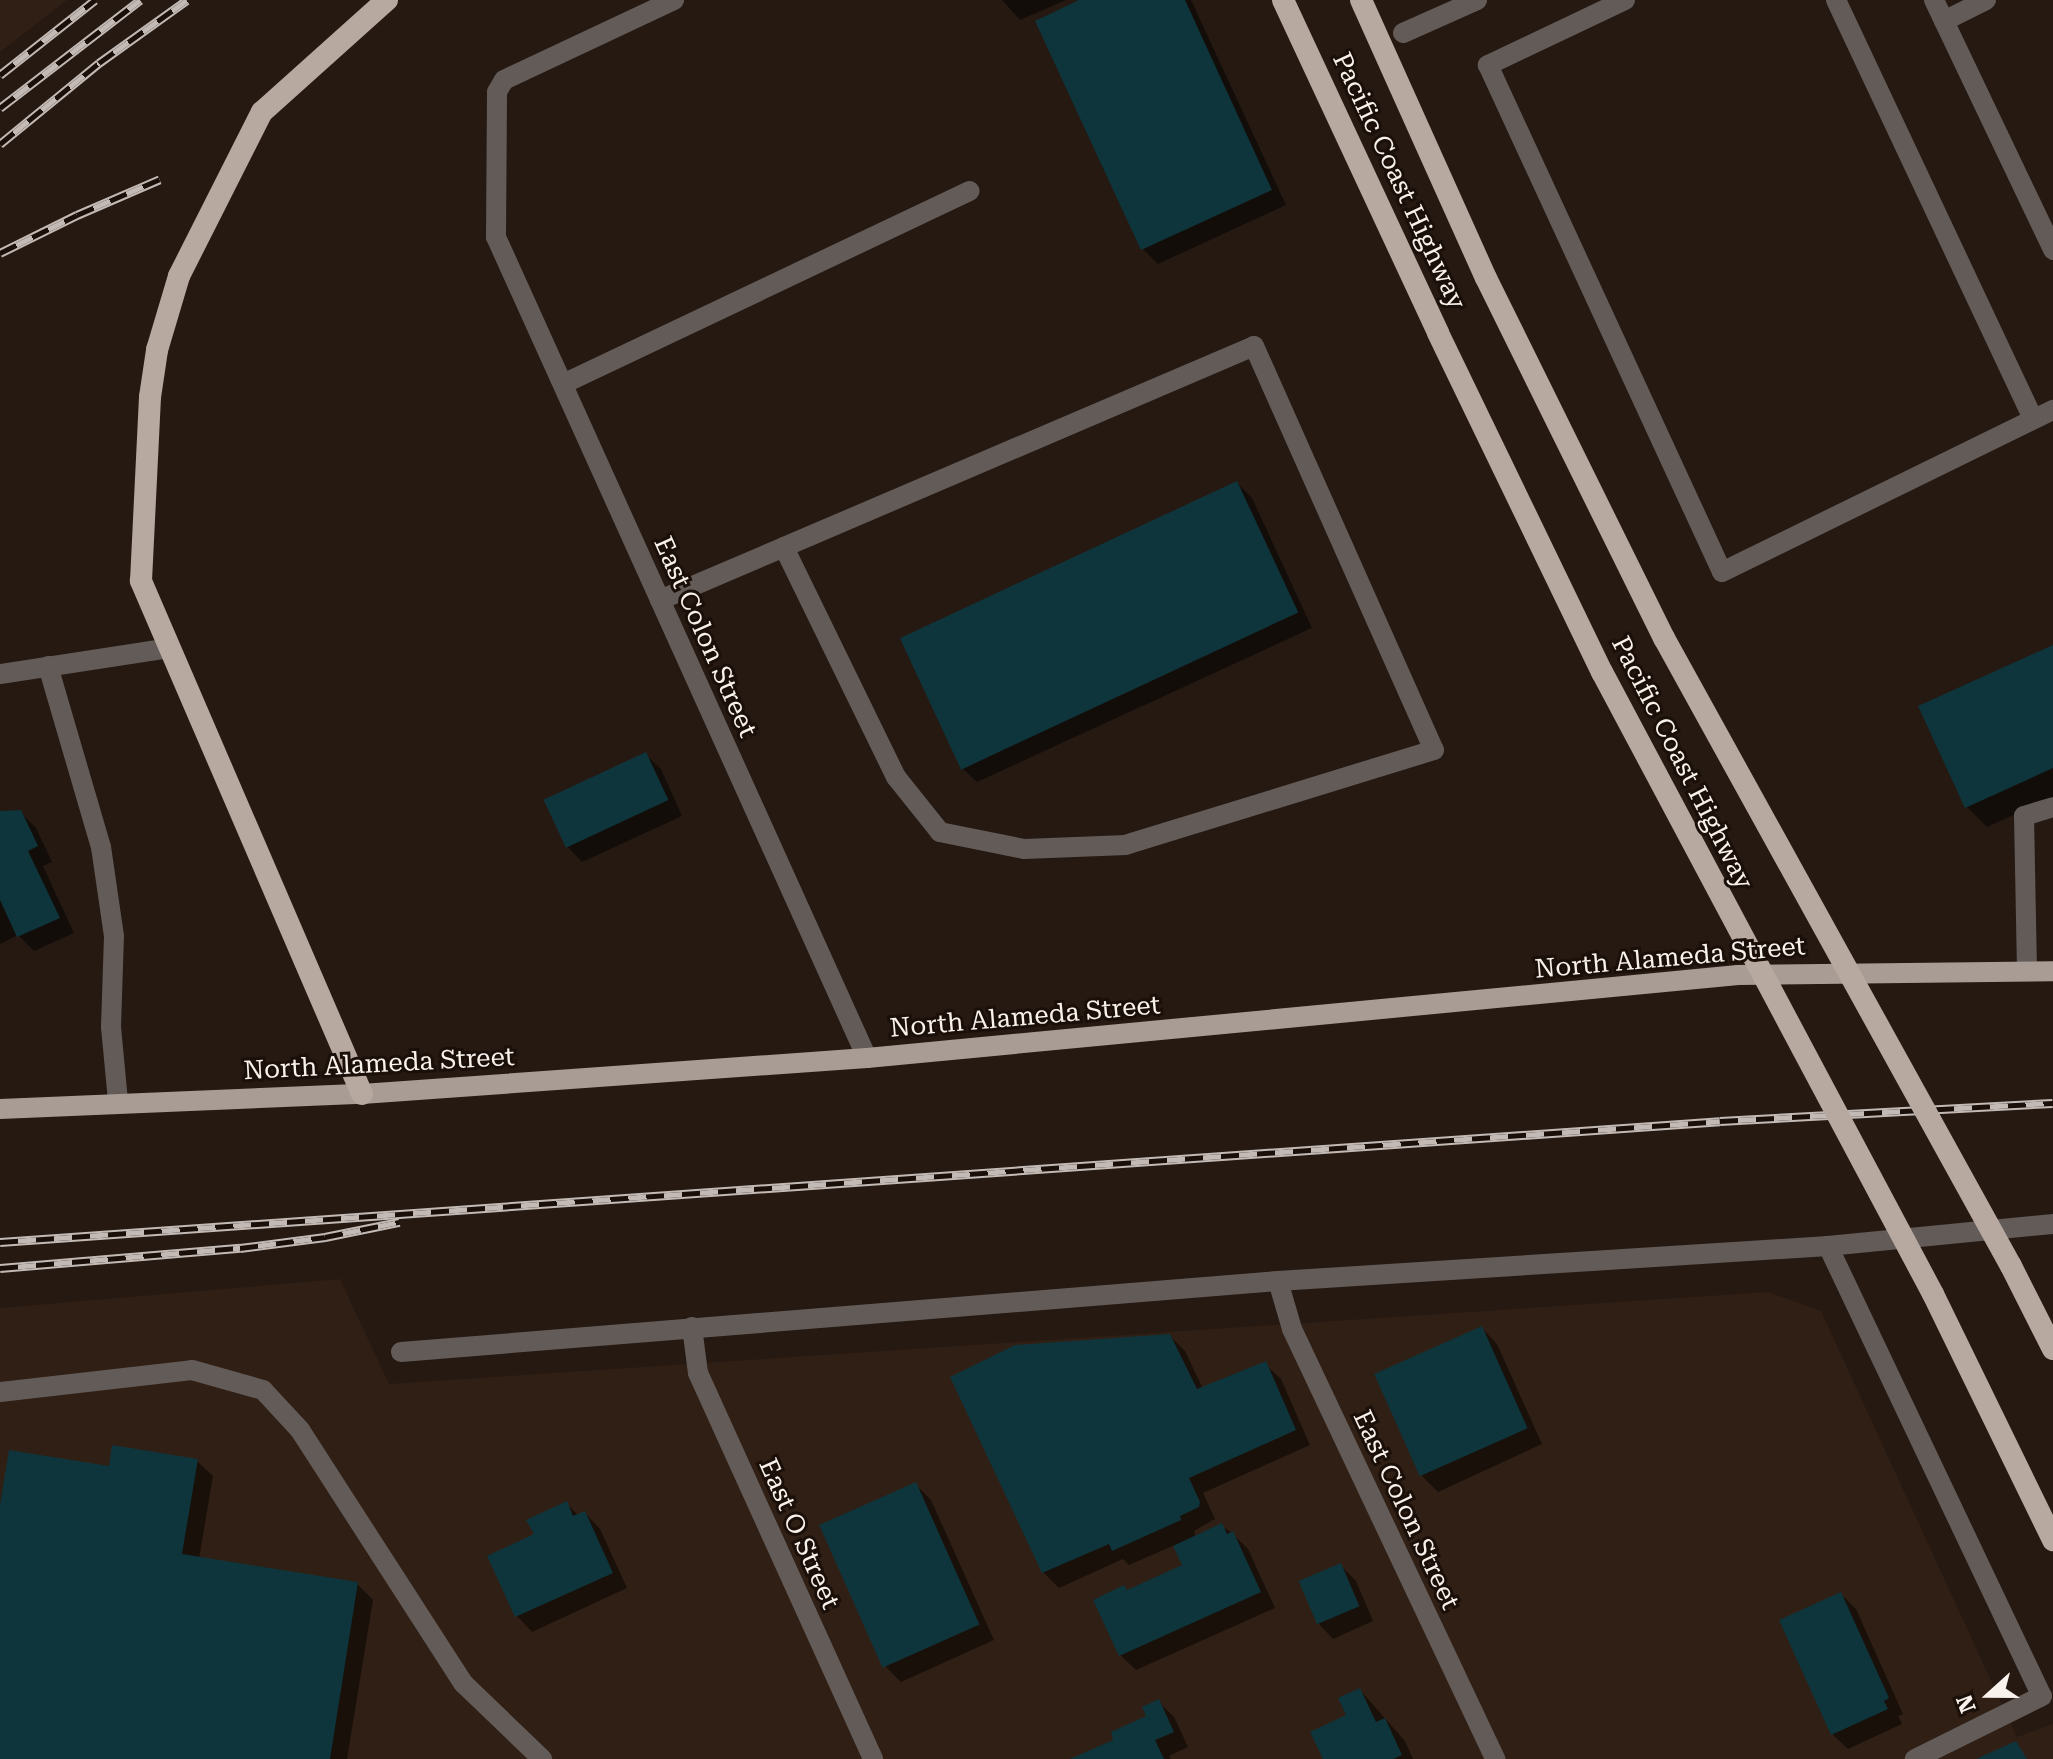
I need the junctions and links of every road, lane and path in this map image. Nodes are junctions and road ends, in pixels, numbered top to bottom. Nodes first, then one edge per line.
1 (387, 0) edge
2 (674, 0) edge
3 (1283, 0) edge
4 (1361, 0) edge
5 (1477, 0) edge
6 (1625, 0) edge
7 (1836, 0) edge
8 (1934, 0) edge
9 (1986, 0) edge
10 (1944, 21) junction
11 (1403, 33) dead end
12 (970, 191) dead end
13 (2053, 250) edge
14 (563, 384) junction
15 (2053, 410) edge
16 (2033, 418) junction
17 (784, 547) junction
18 (660, 600) junction
19 (169, 648) junction
20 (48, 666) junction
21 (0, 674) edge
22 (2053, 807) edge
23 (2027, 971) junction
24 (2053, 971) edge
25 (867, 1058) junction
26 (362, 1094) junction
27 (118, 1101) junction
28 (1, 1106) edge
29 (2053, 1224) edge
30 (1828, 1246) junction
31 (1278, 1281) junction
32 (692, 1327) junction
33 (2053, 1349) edge
34 (401, 1352) dead end
35 (0, 1392) edge
36 (2053, 1540) edge
37 (542, 1759) edge
38 (873, 1759) edge
39 (1495, 1759) edge
40 (1915, 1759) edge

1 - 19 highway
2 - 14 street, East Colon Street
3 - 36 highway, Pacific Coast Highway, bridge
4 - 33 highway, Pacific Coast Highway, bridge
5 - 11 street
6 - 16 street
7 - 16 street
8 - 10 street
9 - 10 street
10 - 13 street
12 - 14 street
14 - 18 street, East Colon Street
15 - 16 street
17 - 17 street
17 - 18 street
18 - 25 street, East Colon Street
19 - 20 street
19 - 26 highway
20 - 21 street
20 - 27 street
22 - 23 street
23 - 24 main road, North Alameda Street
23 - 25 main road, North Alameda Street
25 - 26 main road, North Alameda Street
26 - 27 main road, North Alameda Street
27 - 28 main road, North Alameda Street
29 - 30 street
30 - 31 street
30 - 40 street
31 - 32 street
31 - 39 street, East Colon Street
32 - 34 street
32 - 38 street, East O Street
35 - 37 street

